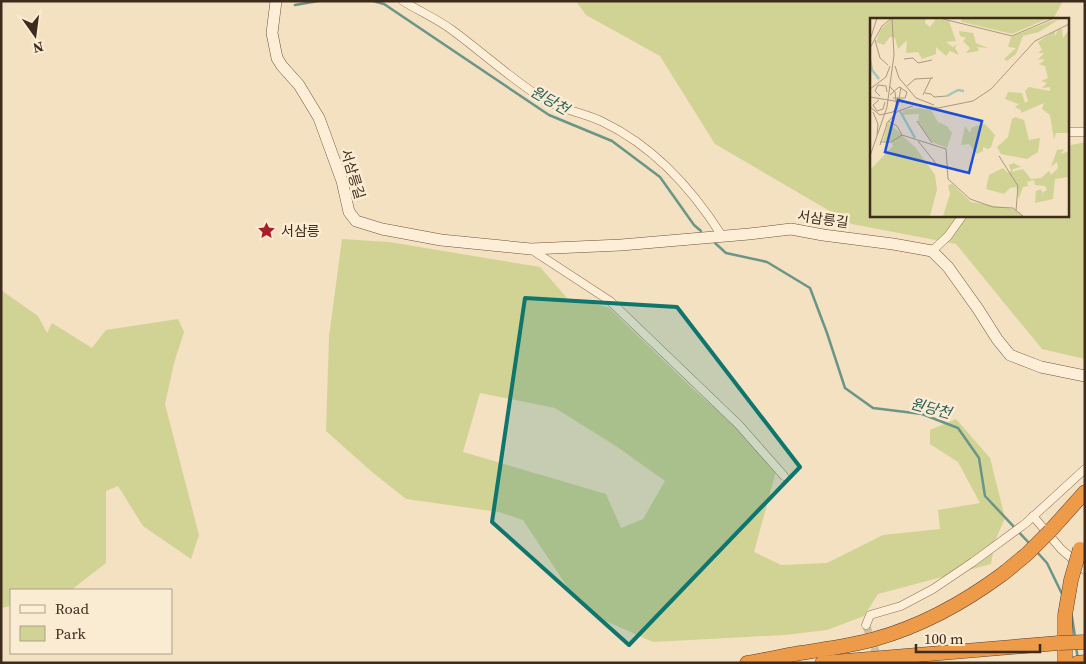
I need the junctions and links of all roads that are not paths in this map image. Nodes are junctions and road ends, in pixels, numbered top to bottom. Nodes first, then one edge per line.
1 (276, 1) edge
2 (403, 1) edge
3 (1068, 132) edge
4 (1085, 132) edge
5 (963, 216) edge
6 (722, 236) junction
7 (531, 249) junction
8 (932, 251) junction
9 (1085, 376) edge
10 (1085, 469) edge
11 (784, 476) dead end
12 (1085, 492) edge
13 (1033, 516) junction
14 (1082, 544) edge
15 (1085, 570) edge
16 (866, 625) dead end
17 (1085, 642) edge
18 (1085, 662) edge
19 (747, 663) edge
20 (822, 663) edge
21 (1065, 663) edge
22 (1077, 663) edge

1 - 7 street, 서삼릉길
2 - 6 street
3 - 4 street
5 - 8 street
6 - 7 street, 서삼릉길
6 - 8 street, 서삼릉길
7 - 11 street, 서삼릉길
8 - 9 street
10 - 13 street
12 - 19 highway, bridge
13 - 15 street
13 - 16 street
14 - 21 highway, bridge
17 - 20 highway, bridge
18 - 22 highway

